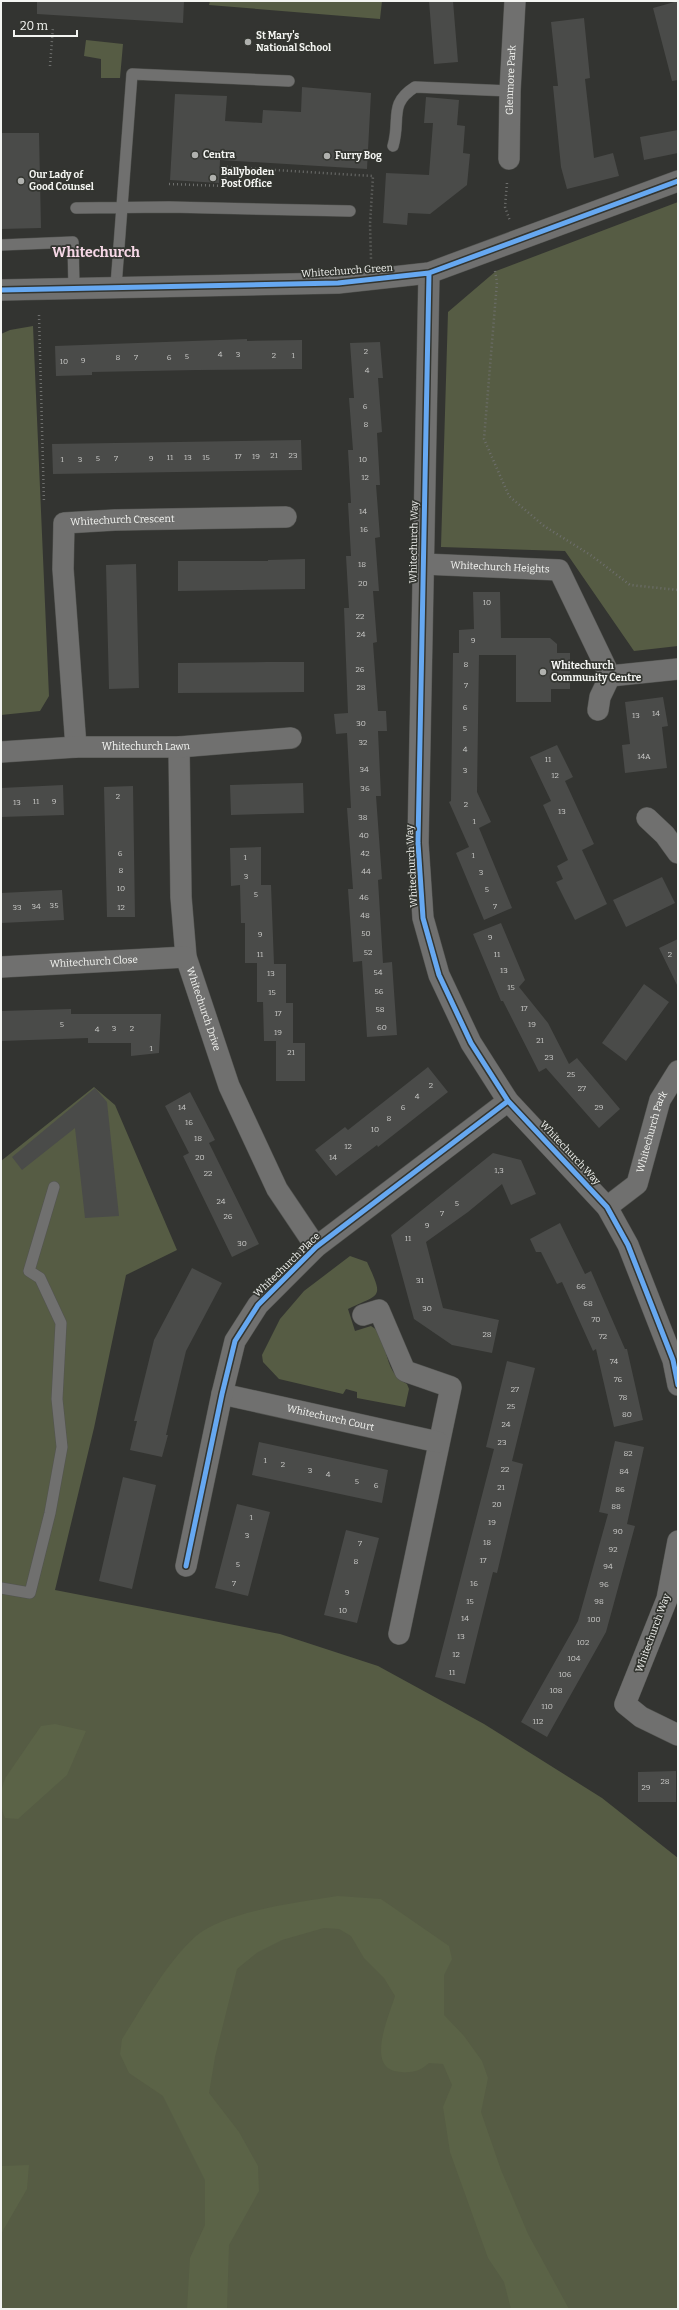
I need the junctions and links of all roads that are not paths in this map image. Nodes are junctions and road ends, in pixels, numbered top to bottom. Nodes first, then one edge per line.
1 (515, 1) edge
2 (289, 81) dead end
3 (510, 91) junction
4 (394, 146) dead end
5 (509, 159) dead end
6 (678, 180) edge
7 (121, 207) junction
8 (76, 208) dead end
9 (350, 211) dead end
10 (1, 245) edge
11 (429, 273) junction
12 (116, 286) junction
13 (74, 288) junction
14 (1, 290) edge
15 (286, 517) dead end
16 (422, 564) junction
17 (678, 669) edge
18 (610, 676) junction
19 (598, 710) dead end
20 (291, 738) dead end
21 (179, 746) junction
22 (76, 747) junction
23 (1, 752) edge
24 (647, 818) dead end
25 (678, 853) edge
26 (186, 957) junction
27 (1, 967) edge
28 (678, 1071) edge
29 (508, 1101) junction
30 (54, 1187) dead end
31 (607, 1207) junction
32 (316, 1247) junction
33 (362, 1315) dead end
34 (678, 1385) edge
35 (222, 1394) junction
36 (438, 1442) junction
37 (678, 1541) edge
38 (186, 1566) dead end
39 (1, 1588) edge
40 (399, 1634) dead end
41 (678, 1735) edge

1 - 3 street, Glenmore Park
2 - 7 lane
3 - 4 lane
3 - 5 street, Glenmore Park
6 - 11 street, Whitechurch Green
7 - 8 lane
7 - 9 lane
7 - 12 lane
10 - 13 lane
11 - 12 street, Whitechurch Green
11 - 16 street, Whitechurch Way
12 - 13 street, Whitechurch Green
13 - 14 street, Whitechurch Green
15 - 22 street, Whitechurch Crescent
16 - 18 street, Whitechurch Heights
16 - 29 street, Whitechurch Way
17 - 18 street
18 - 19 street
20 - 21 street, Whitechurch Lawn
21 - 22 street, Whitechurch Lawn
21 - 26 street, Whitechurch Drive
22 - 23 street, Whitechurch Lawn
24 - 25 street
26 - 27 street, Whitechurch Close
26 - 32 street, Whitechurch Drive
28 - 31 street, Whitechurch Park
29 - 31 street, Whitechurch Way
29 - 32 street, Whitechurch Place
30 - 39 lane
31 - 34 street, Whitechurch Way
32 - 35 street, Whitechurch Place
33 - 36 street
35 - 36 street, Whitechurch Court
35 - 38 street, Whitechurch Place
36 - 40 street
37 - 41 street, Whitechurch Way

